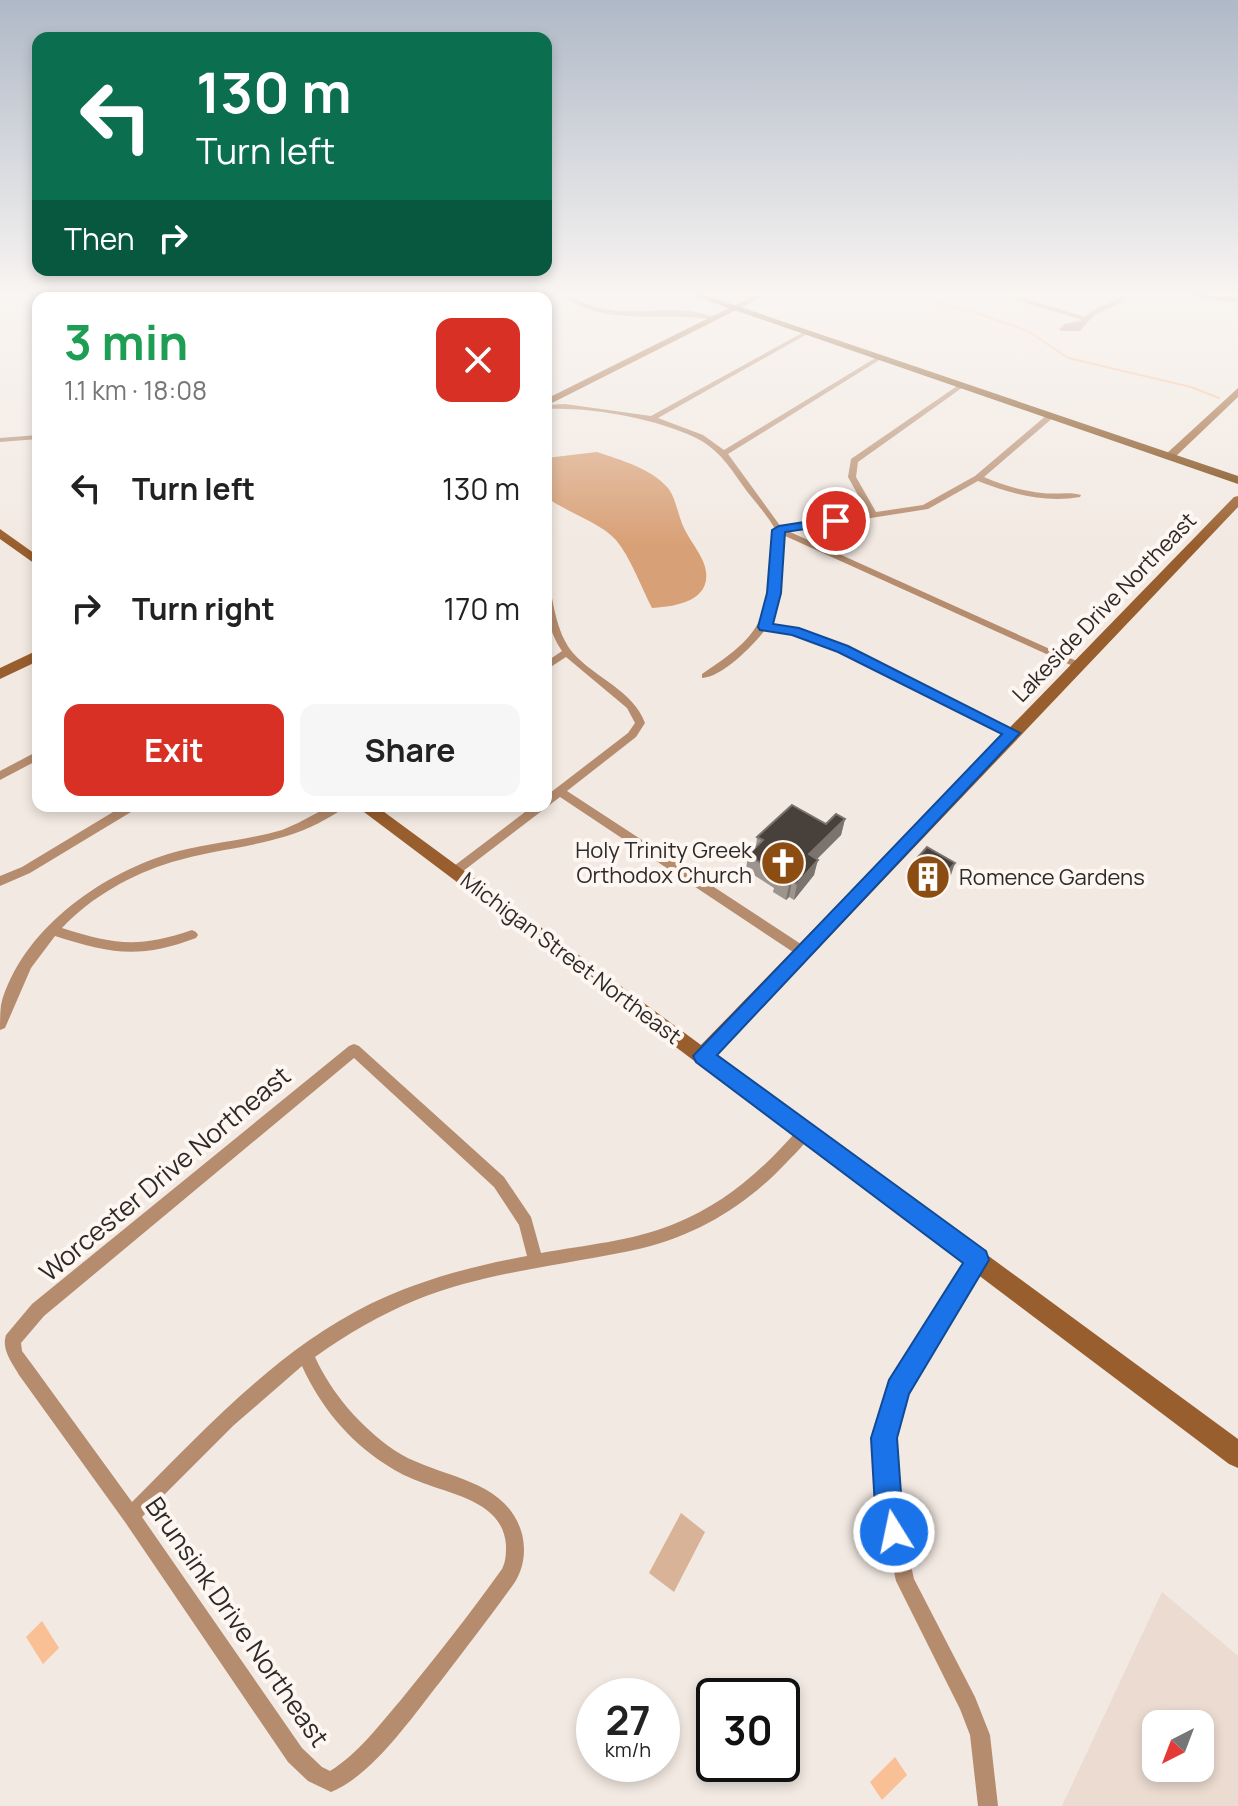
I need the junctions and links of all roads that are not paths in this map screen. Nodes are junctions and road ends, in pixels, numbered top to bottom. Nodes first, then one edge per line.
1 (599, 377) edge
2 (726, 377) edge
3 (848, 377) edge
4 (938, 377) edge
5 (962, 385) junction
6 (1238, 391) edge
7 (552, 402) edge
8 (552, 405) edge
9 (1051, 416) junction
10 (652, 418) junction
11 (32, 437) edge
12 (0, 440) edge
13 (724, 453) junction
14 (1169, 457) junction
15 (978, 478) junction
16 (1238, 480) edge
17 (1077, 495) dead end
18 (1238, 500) edge
19 (873, 515) junction
20 (779, 530) junction
21 (0, 533) edge
22 (32, 557) edge
23 (552, 622) edge
24 (765, 627) junction
25 (567, 652) junction
26 (32, 658) edge
27 (552, 663) edge
28 (1078, 665) junction
29 (0, 674) edge
30 (705, 676) dead end
31 (1012, 733) junction
32 (32, 758) edge
33 (0, 776) edge
34 (560, 792) junction
35 (552, 798) edge
36 (122, 812) edge
37 (329, 812) edge
38 (372, 812) edge
39 (533, 812) edge
40 (454, 872) junction
41 (0, 881) edge
42 (53, 930) junction
43 (192, 935) dead end
44 (803, 952) junction
45 (0, 1024) edge
46 (703, 1056) junction
47 (805, 1132) junction
48 (978, 1260) junction
49 (536, 1262) junction
50 (12, 1341) joint
51 (305, 1354) junction
52 (1238, 1455) edge
53 (131, 1516) junction
54 (988, 1806) edge

1 - 7 street
2 - 10 street
3 - 13 street
4 - 5 main road
5 - 9 main road
5 - 19 street
6 - 14 street
8 - 10 street
9 - 14 main road
9 - 15 street
10 - 13 street
11 - 12 street
13 - 20 street
14 - 16 main road
15 - 17 street
15 - 19 street
18 - 28 street, Lakeside Drive Northeast
19 - 20 street
20 - 24 street
20 - 28 street
21 - 22 street
23 - 25 street
24 - 30 street
24 - 31 street
25 - 27 street
25 - 34 street
26 - 29 street
28 - 31 street, Lakeside Drive Northeast
31 - 44 street, Lakeside Drive Northeast
32 - 33 street
34 - 35 street
34 - 44 street
36 - 41 street
37 - 42 street
38 - 40 street, Michigan Street Northeast
39 - 40 street
40 - 46 street, Michigan Street Northeast
42 - 43 street
42 - 45 street
44 - 46 street, Lakeside Drive Northeast
46 - 47 street, Michigan Street Northeast
47 - 48 street, Michigan Street Northeast
47 - 49 street
48 - 52 street, Michigan Street Northeast
48 - 54 street
49 - 50 street, Worcester Drive Northeast
49 - 51 street
50 - 53 street, Brunsink Drive Northeast
51 - 53 street
51 - 53 street, Brunsink Drive Northeast

